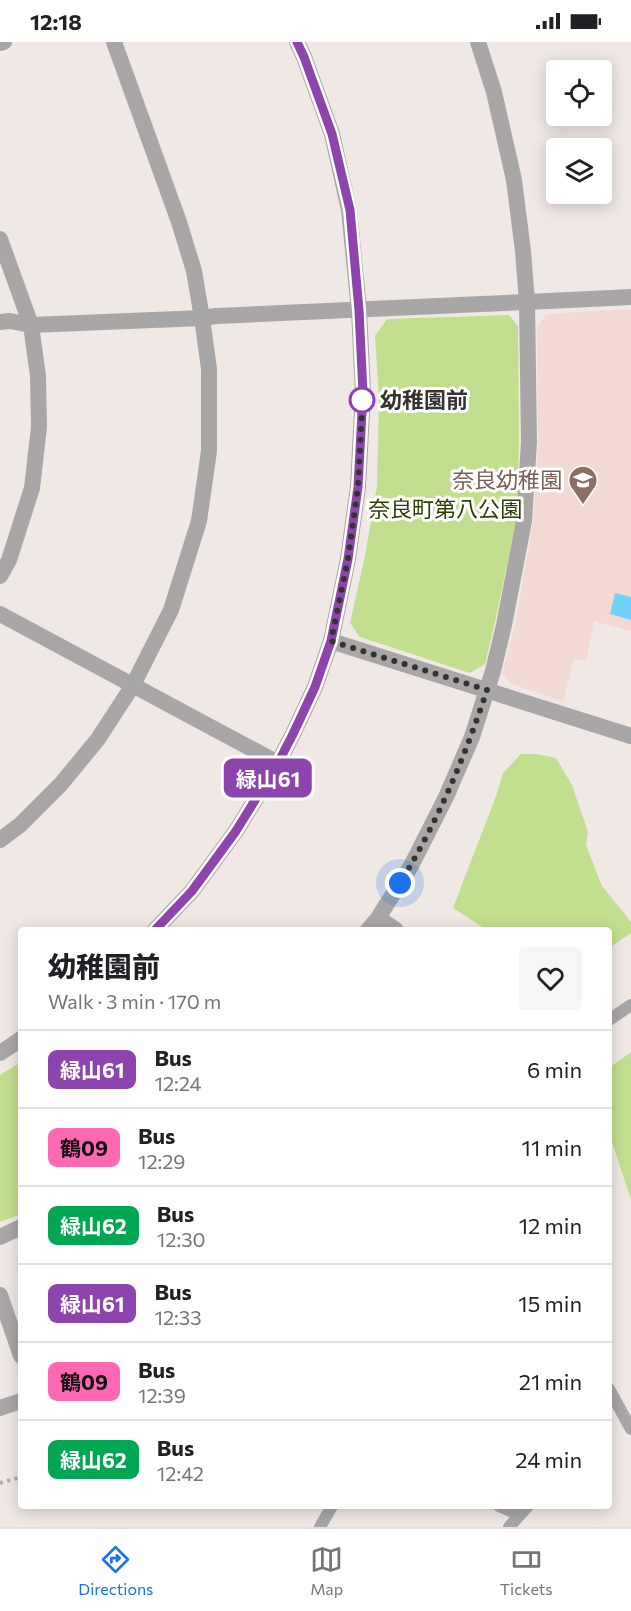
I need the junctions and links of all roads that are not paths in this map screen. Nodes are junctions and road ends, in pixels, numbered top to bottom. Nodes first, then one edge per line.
1 (114, 42) edge
2 (297, 42) edge
3 (478, 42) edge
4 (0, 239) edge
5 (631, 297) edge
6 (527, 302) junction
7 (359, 310) junction
8 (202, 318) junction
9 (0, 322) edge
10 (31, 325) junction
11 (0, 576) edge
12 (0, 614) edge
13 (331, 641) junction
14 (133, 685) junction
15 (487, 690) junction
16 (631, 736) edge
17 (278, 763) junction
18 (0, 840) edge
19 (373, 924) edge
20 (158, 927) edge
21 (631, 1005) edge
22 (612, 1018) edge
23 (18, 1041) edge
24 (0, 1053) edge
25 (18, 1228) edge
26 (0, 1237) edge
27 (0, 1295) edge
28 (18, 1347) edge
29 (612, 1394) edge
30 (18, 1402) edge
31 (0, 1408) edge
32 (631, 1429) edge
33 (330, 1509) edge
34 (524, 1511) edge
35 (320, 1527) edge
36 (509, 1527) edge

1 - 8 street
2 - 7 street
3 - 6 street
4 - 10 street
5 - 6 street
6 - 7 street
6 - 15 street
7 - 8 street
7 - 13 street
8 - 10 street
8 - 14 street
9 - 10 street
10 - 11 street
12 - 14 street
13 - 15 street
13 - 17 street
14 - 17 street
14 - 18 street
15 - 16 street
15 - 19 street
17 - 20 street
21 - 22 lane
23 - 24 street
25 - 26 street
27 - 28 street
29 - 32 lane
30 - 31 street
33 - 35 lane
34 - 36 lane

